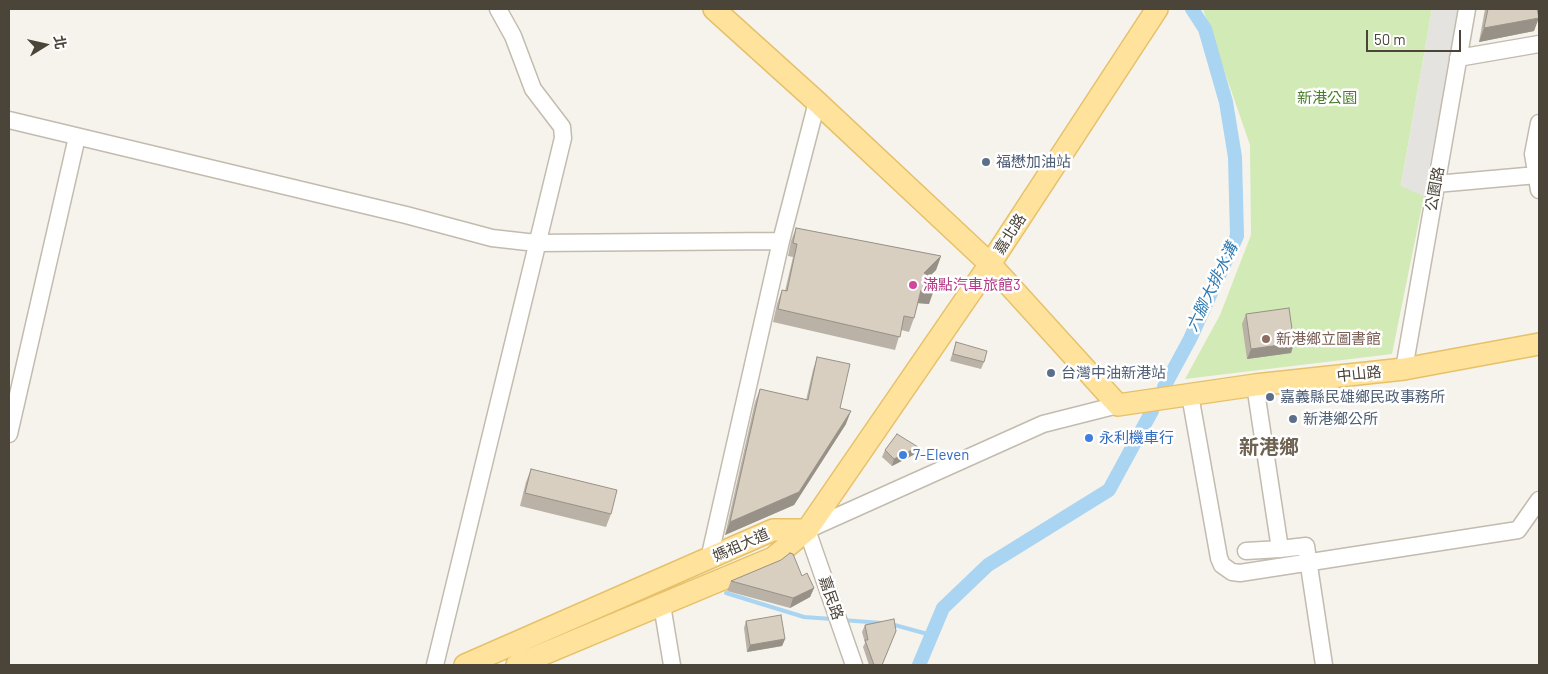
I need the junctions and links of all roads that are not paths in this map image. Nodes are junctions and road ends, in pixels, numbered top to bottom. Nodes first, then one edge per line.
1 (498, 9) edge
2 (714, 9) edge
3 (1156, 9) edge
4 (1468, 9) edge
5 (1539, 44) edge
6 (1458, 58) junction
7 (818, 102) junction
8 (9, 120) edge
9 (1539, 123) edge
10 (77, 137) junction
11 (1537, 142) edge
12 (1538, 182) edge
13 (1436, 184) junction
14 (781, 241) junction
15 (536, 243) junction
16 (990, 264) junction
17 (1539, 344) edge
18 (1404, 369) junction
19 (1255, 385) junction
20 (1190, 394) junction
21 (1118, 405) junction
22 (9, 434) edge
23 (1539, 500) edge
24 (807, 530) junction
25 (1280, 548) junction
26 (1246, 551) dead end
27 (710, 559) junction
28 (1308, 562) junction
29 (662, 605) junction
30 (435, 665) edge
31 (465, 665) edge
32 (517, 665) edge
33 (672, 665) edge
34 (854, 665) edge
35 (1324, 665) edge

1 - 15 street
2 - 7 main road
3 - 16 main road, 嘉北路
4 - 6 street, 公園路
5 - 6 street
6 - 13 street, 公園路
7 - 14 street
7 - 16 main road
8 - 10 street
9 - 11 street
10 - 15 street
10 - 22 street
11 - 12 street
12 - 13 street
13 - 18 street, 公園路
14 - 15 street
14 - 27 street
15 - 30 street
16 - 21 main road
16 - 24 main road, 嘉北路
17 - 18 main road, 中山路
18 - 19 main road, 中山路
19 - 20 main road, 中山路
19 - 25 street
20 - 21 main road, 中山路
20 - 28 street
21 - 24 street
23 - 28 street
24 - 27 main road, 媽祖大道
24 - 29 main road, 媽祖大道
24 - 34 street, 嘉民路
25 - 26 street
25 - 28 street
27 - 31 main road, 媽祖大道
28 - 35 street
29 - 32 main road, 媽祖大道
29 - 33 street

